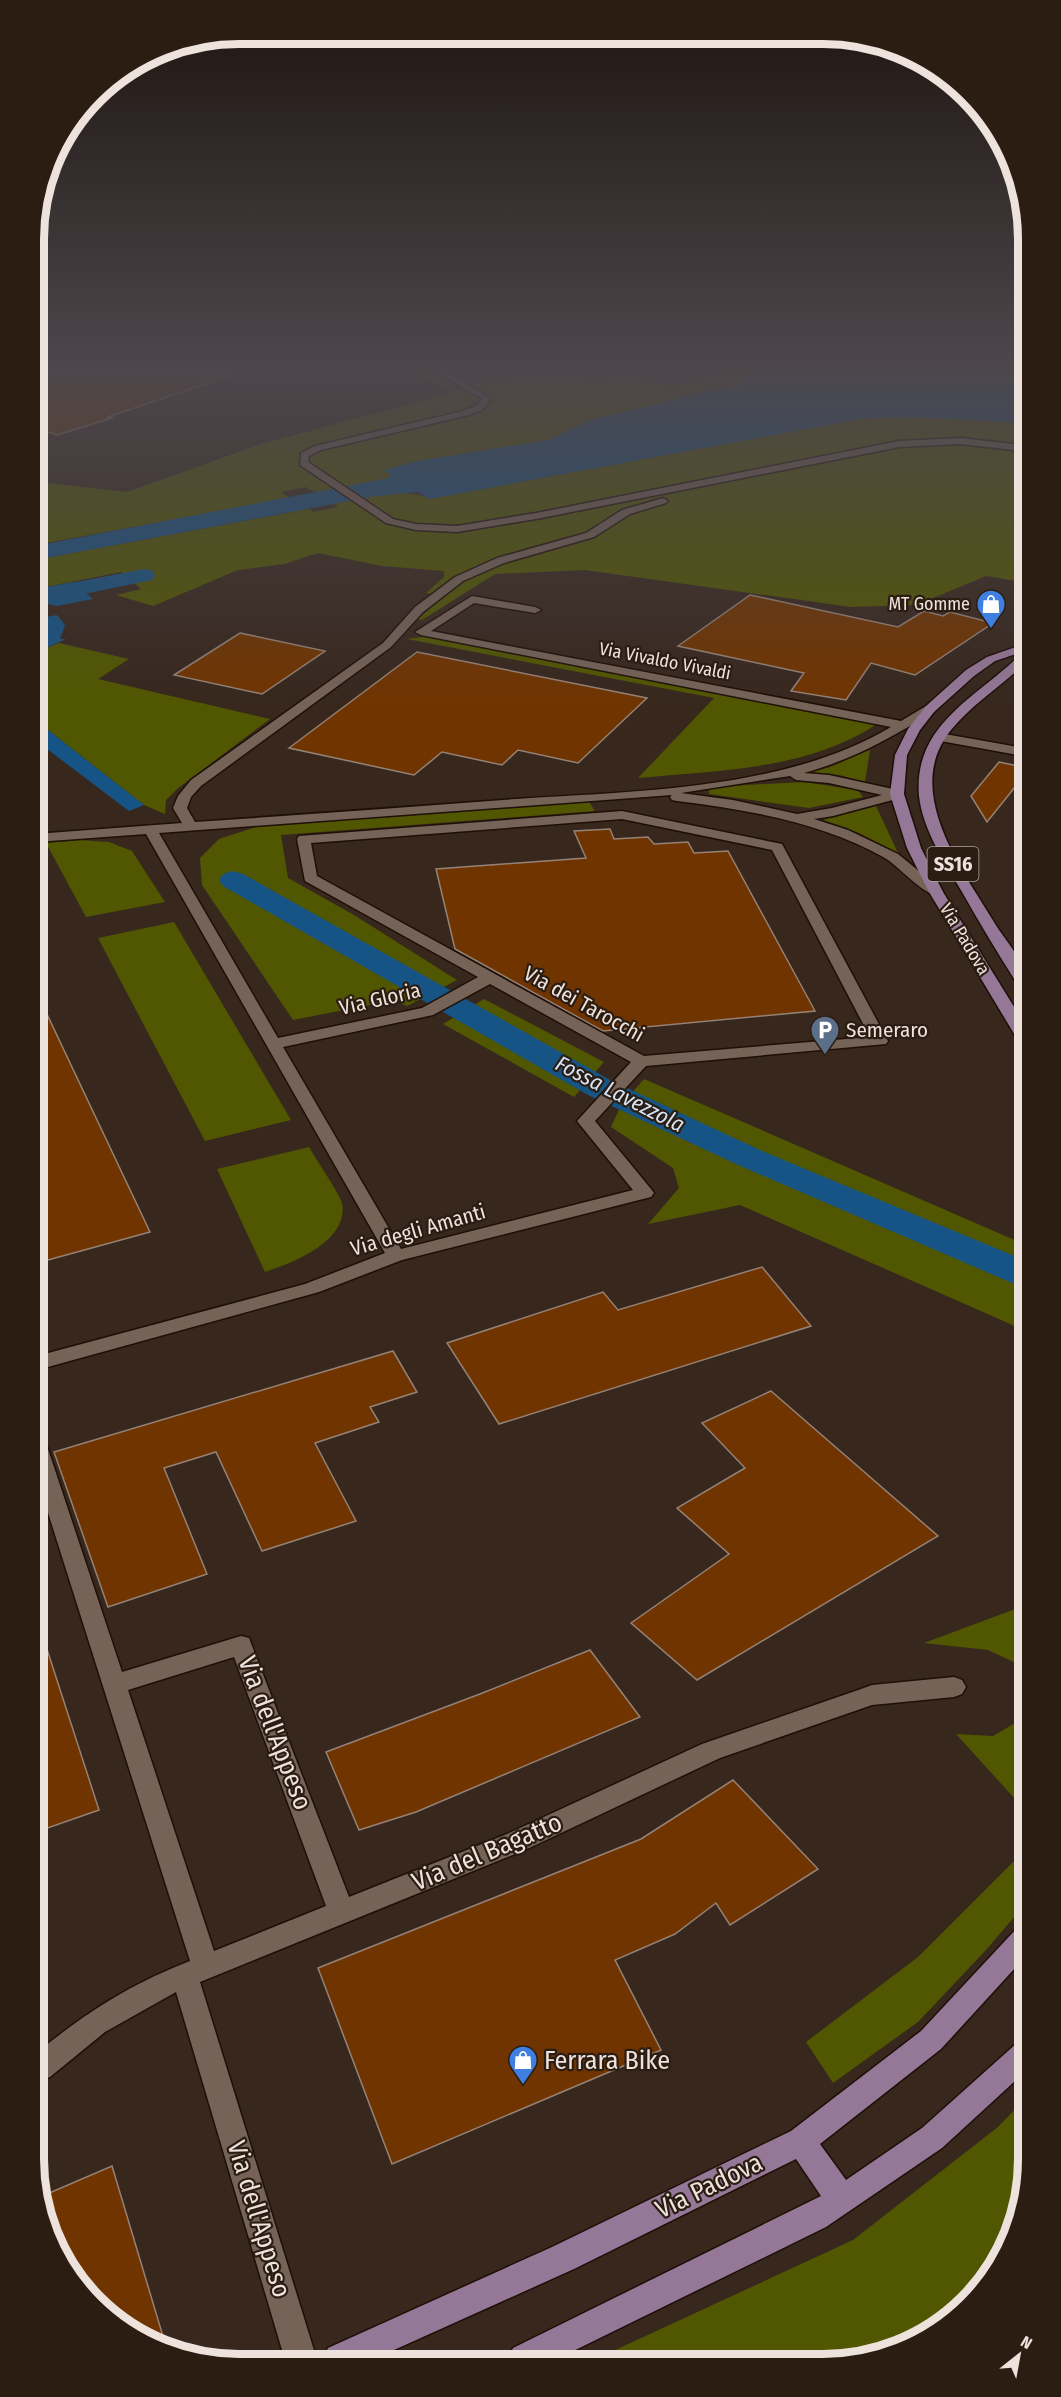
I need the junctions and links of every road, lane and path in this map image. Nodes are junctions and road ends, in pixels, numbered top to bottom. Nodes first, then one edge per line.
1 (328, 481) edge
2 (708, 481) edge
3 (697, 483) junction
4 (535, 610) dead end
5 (400, 628) junction
6 (421, 632) junction
7 (1018, 649) edge
8 (1018, 664) edge
9 (930, 710) joint
10 (908, 727) junction
11 (939, 737) junction
12 (1018, 751) edge
13 (780, 775) junction
14 (645, 794) junction
15 (897, 794) junction
16 (925, 795) junction
17 (613, 796) junction
18 (622, 815) junction
19 (791, 817) junction
20 (191, 827) junction
21 (150, 830) junction
22 (44, 837) edge
23 (936, 892) junction
24 (1018, 971) edge
25 (490, 977) junction
26 (1018, 1026) edge
27 (273, 1044) junction
28 (640, 1061) junction
29 (396, 1256) junction
30 (44, 1361) edge
31 (44, 1467) edge
32 (115, 1684) junction
33 (954, 1687) dead end
34 (342, 1913) junction
35 (1017, 1947) edge
36 (195, 1972) junction
37 (1017, 2061) edge
38 (44, 2064) edge
39 (801, 2141) junction
40 (842, 2200) junction
41 (299, 2354) edge
42 (352, 2354) edge
43 (534, 2354) edge

1 - 3 street
2 - 3 street
3 - 5 street
4 - 6 street
5 - 6 street, Via Vivaldo Vivaldi
5 - 20 street
6 - 10 street, Via Vivaldo Vivaldi
7 - 9 main road
8 - 11 main road, Via Padova / SS16
9 - 10 street
10 - 11 main road
10 - 13 street
10 - 15 main road, Via Padova
11 - 12 street
11 - 16 main road, Via Padova / SS16
13 - 14 street
13 - 15 street
14 - 17 street
14 - 19 street
15 - 16 main road
15 - 19 street
15 - 23 main road, Via Padova
16 - 24 main road, Via Padova / SS16
17 - 18 street
17 - 20 street
18 - 25 street, Via dei Tarocchi
18 - 28 street, Via dei Tarocchi
19 - 23 street
20 - 21 street
21 - 22 street
21 - 27 street
23 - 26 main road, Via Padova
25 - 27 street, Via Gloria
25 - 28 street, Via dei Tarocchi
27 - 29 street
28 - 29 street, Via degli Amanti
29 - 30 street, Via degli Amanti
31 - 32 street, Via dell'Appeso
32 - 34 street, Via dell'Appeso
32 - 36 street, Via dell'Appeso
33 - 34 street, Via del Bagatto
34 - 36 street, Via del Bagatto
35 - 39 main road, Via Padova
36 - 38 street, Via del Bagatto
36 - 41 street, Via dell'Appeso
37 - 40 main road
39 - 40 main road
39 - 42 main road, Via Padova
40 - 43 main road

